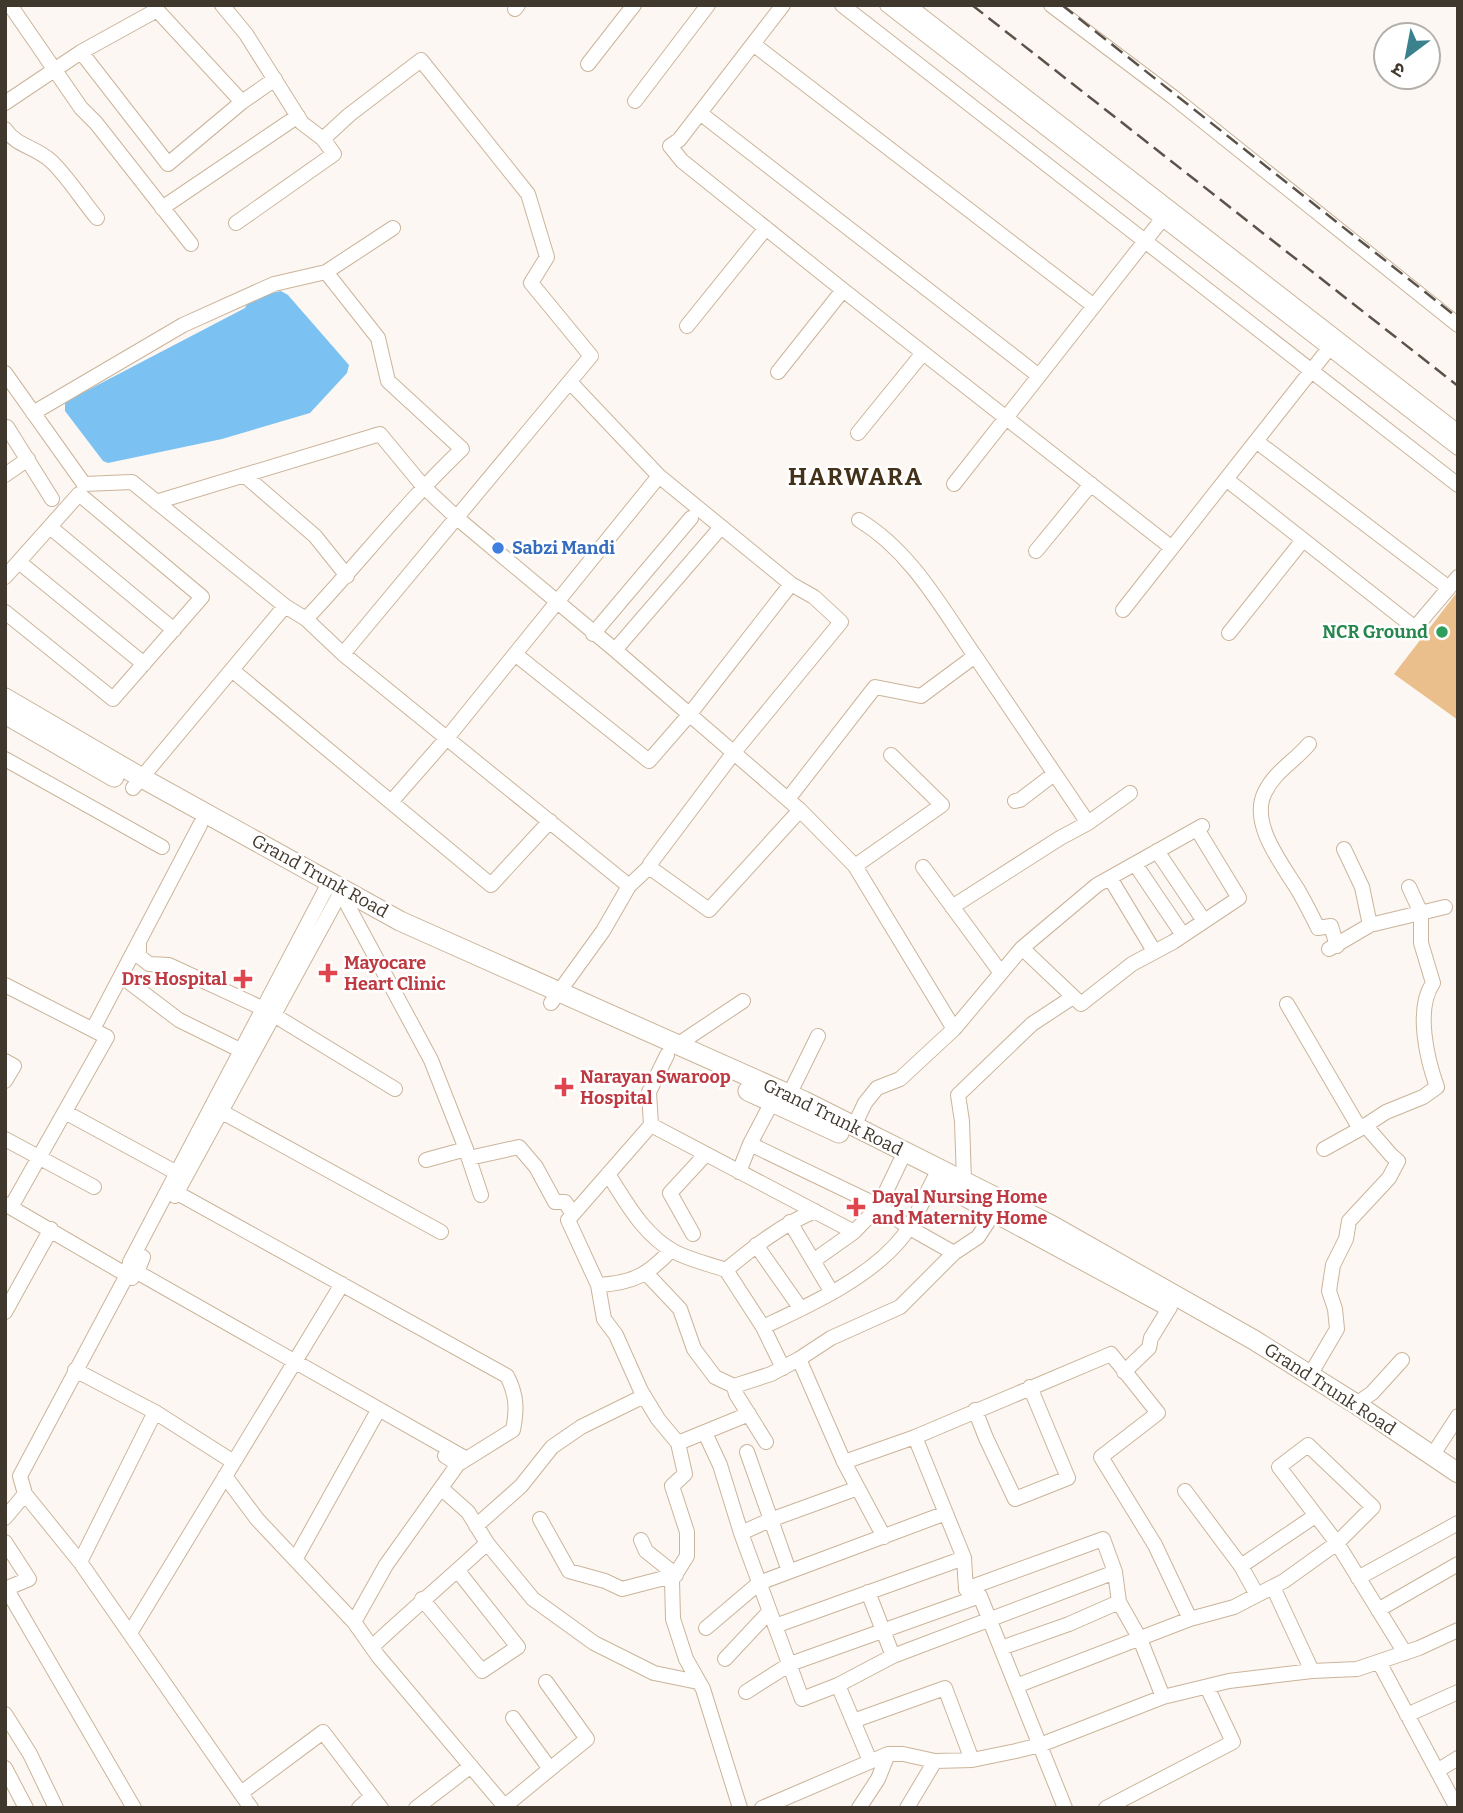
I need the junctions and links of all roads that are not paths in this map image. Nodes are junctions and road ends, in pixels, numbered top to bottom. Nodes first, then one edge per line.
1 (222, 5) edge
2 (634, 5) edge
3 (708, 5) edge
4 (783, 5) edge
5 (842, 5) edge
6 (887, 5) edge
7 (908, 5) edge
8 (1051, 5) edge
9 (10, 14) edge
10 (753, 44) junction
11 (81, 52) junction
12 (588, 64) dead end
13 (53, 71) junction
14 (275, 79) junction
15 (635, 101) dead end
16 (242, 102) junction
17 (5, 103) edge
18 (700, 113) junction
19 (298, 116) junction
20 (5, 129) edge
21 (323, 139) junction
22 (162, 208) junction
23 (1166, 214) junction
24 (97, 218) dead end
25 (236, 223) dead end
26 (393, 228) dead end
27 (766, 228) junction
28 (1145, 242) junction
29 (191, 244) dead end
30 (326, 272) junction
31 (842, 290) junction
32 (1094, 306) junction
33 (1458, 325) edge
34 (687, 326) dead end
35 (1333, 343) junction
36 (923, 353) junction
37 (1311, 371) junction
38 (779, 372) dead end
39 (5, 373) edge
40 (1039, 376) junction
41 (570, 382) junction
42 (33, 413) junction
43 (1006, 418) junction
44 (8, 427) dead end
45 (1458, 432) edge
46 (859, 433) dead end
47 (1256, 441) junction
48 (1458, 448) edge
49 (28, 460) junction
50 (5, 475) edge
51 (244, 475) junction
52 (659, 476) junction
53 (1226, 480) junction
54 (954, 484) dead end
55 (1091, 484) junction
56 (1458, 485) edge
57 (423, 486) junction
58 (52, 499) dead end
59 (156, 502) junction
60 (457, 518) junction
61 (691, 518) dead end
62 (859, 520) dead end
63 (50, 527) junction
64 (716, 533) dead end
65 (1303, 540) junction
66 (1172, 548) junction
67 (1036, 551) dead end
68 (19, 562) junction
69 (347, 576) junction
70 (5, 578) edge
71 (1453, 582) edge
72 (791, 584) junction
73 (556, 603) junction
74 (285, 606) junction
75 (1123, 610) dead end
76 (5, 611) edge
77 (306, 619) junction
78 (174, 630) junction
79 (1229, 633) dead end
80 (593, 634) junction
81 (615, 650) junction
82 (343, 653) junction
83 (514, 654) junction
84 (975, 656) junction
85 (144, 663) junction
86 (232, 670) junction
87 (5, 698) edge
88 (5, 714) edge
89 (688, 715) junction
90 (447, 738) junction
91 (1309, 744) dead end
92 (733, 753) junction
93 (891, 755) dead end
94 (5, 759) edge
95 (1054, 774) junction
96 (138, 783) junction
97 (1130, 793) dead end
98 (788, 799) junction
99 (1015, 801) dead end
100 (391, 802) junction
101 (800, 810) junction
102 (550, 821) junction
103 (1088, 823) junction
104 (200, 825) junction
105 (190, 845) junction
106 (162, 847) junction
107 (1344, 849) dead end
108 (1157, 851) junction
109 (650, 864) dead end
110 (1135, 864) junction
111 (179, 866) junction
112 (855, 866) junction
113 (923, 867) dead end
114 (1110, 878) junction
115 (629, 886) junction
116 (1409, 887) dead end
117 (336, 894) junction
118 (952, 907) junction
119 (1445, 907) dead end
120 (1421, 913) junction
121 (1204, 921) junction
122 (1370, 925) junction
123 (1183, 935) junction
124 (139, 946) junction
125 (1022, 948) junction
126 (1154, 951) junction
127 (1001, 972) junction
128 (121, 976) junction
129 (5, 985) edge
130 (554, 997) junction
131 (1073, 997) junction
132 (743, 1001) dead end
133 (1287, 1004) dead end
134 (269, 1013) junction
135 (93, 1029) junction
136 (954, 1029) junction
137 (818, 1036) dead end
138 (672, 1050) junction
139 (242, 1051) junction
140 (5, 1061) edge
141 (5, 1082) edge
142 (395, 1089) dead end
143 (781, 1098) junction
144 (216, 1109) junction
145 (65, 1112) junction
146 (651, 1125) junction
147 (854, 1126) junction
148 (1363, 1127) junction
149 (5, 1139) edge
150 (750, 1144) junction
151 (1324, 1149) dead end
152 (467, 1153) junction
153 (706, 1154) junction
154 (40, 1157) junction
155 (426, 1160) dead end
156 (901, 1160) junction
157 (739, 1171) junction
158 (177, 1173) junction
159 (608, 1174) junction
160 (935, 1177) junction
161 (964, 1181) junction
162 (94, 1187) dead end
163 (173, 1190) junction
164 (481, 1195) dead end
165 (8, 1206) edge
166 (879, 1206) junction
167 (815, 1211) junction
168 (995, 1211) junction
169 (573, 1214) junction
170 (790, 1222) junction
171 (908, 1227) junction
172 (51, 1229) junction
173 (441, 1232) dead end
174 (854, 1232) junction
175 (693, 1234) dead end
176 (756, 1245) junction
177 (671, 1250) junction
178 (954, 1253) junction
179 (813, 1261) junction
180 (726, 1270) junction
181 (646, 1273) junction
182 (127, 1275) junction
183 (342, 1284) junction
184 (598, 1285) junction
185 (831, 1292) junction
186 (7, 1307) edge
187 (1170, 1307) junction
188 (801, 1309) junction
189 (763, 1327) junction
190 (799, 1359) junction
191 (1402, 1360) dead end
192 (292, 1364) junction
193 (783, 1368) junction
194 (75, 1370) junction
195 (1125, 1372) junction
196 (1310, 1375) junction
197 (734, 1385) junction
198 (1030, 1387) junction
199 (644, 1396) junction
200 (1356, 1404) junction
201 (975, 1409) junction
202 (155, 1412) junction
203 (749, 1414) junction
204 (376, 1416) junction
205 (1458, 1416) edge
206 (705, 1433) junction
207 (915, 1437) junction
208 (766, 1442) dead end
209 (678, 1443) junction
210 (747, 1452) dead end
211 (1432, 1456) junction
212 (232, 1461) junction
213 (462, 1461) junction
214 (844, 1462) junction
215 (1458, 1473) edge
216 (225, 1476) junction
217 (442, 1488) junction
218 (859, 1488) junction
219 (1458, 1488) edge
220 (1185, 1491) dead end
221 (25, 1494) junction
222 (946, 1513) junction
223 (1315, 1516) junction
224 (5, 1518) edge
225 (540, 1519) dead end
226 (770, 1520) junction
227 (1458, 1523) edge
228 (477, 1526) junction
229 (741, 1533) junction
230 (884, 1536) junction
231 (641, 1540) dead end
232 (5, 1542) edge
233 (487, 1543) junction
234 (1337, 1543) junction
235 (296, 1558) junction
236 (964, 1558) junction
237 (80, 1562) junction
238 (1458, 1563) edge
239 (1241, 1566) junction
240 (458, 1571) junction
241 (789, 1571) junction
242 (1115, 1572) junction
243 (676, 1574) junction
244 (1358, 1578) junction
245 (759, 1583) junction
246 (1273, 1587) junction
247 (6, 1589) edge
248 (868, 1592) junction
249 (973, 1592) junction
250 (1257, 1595) junction
251 (422, 1599) junction
252 (1119, 1602) junction
253 (1378, 1610) junction
254 (769, 1612) junction
255 (1190, 1619) junction
256 (989, 1621) junction
257 (354, 1622) junction
258 (775, 1626) junction
259 (706, 1628) dead end
260 (884, 1630) junction
261 (1458, 1630) edge
262 (130, 1633) junction
263 (1140, 1639) junction
264 (373, 1646) junction
265 (1001, 1648) junction
266 (1405, 1653) junction
267 (893, 1656) junction
268 (725, 1659) dead end
269 (1379, 1662) junction
270 (790, 1664) junction
271 (1312, 1671) junction
272 (546, 1682) dead end
273 (698, 1682) junction
274 (838, 1685) junction
275 (1016, 1686) junction
276 (1207, 1687) junction
277 (746, 1692) dead end
278 (1458, 1692) edge
279 (1163, 1698) junction
280 (5, 1714) edge
281 (1408, 1715) junction
282 (513, 1718) dead end
283 (853, 1721) junction
284 (1040, 1745) junction
285 (888, 1754) junction
286 (1458, 1758) edge
287 (972, 1760) junction
288 (870, 1761) junction
289 (935, 1761) junction
290 (471, 1766) junction
291 (5, 1768) edge
292 (550, 1769) junction
293 (1437, 1771) junction
294 (241, 1793) junction
295 (376, 1802) edge
296 (781, 1805) edge
297 (505, 1807) edge
298 (26, 1808) edge
299 (56, 1808) edge
300 (134, 1808) edge
301 (251, 1808) edge
302 (359, 1808) edge
303 (416, 1808) edge
304 (740, 1808) edge
305 (762, 1808) edge
306 (859, 1808) edge
307 (907, 1808) edge
308 (1065, 1808) edge
309 (1106, 1808) edge
310 (1457, 1808) edge

1 - 14 street
2 - 12 street
3 - 15 street
4 - 10 street
5 - 28 street
6 - 23 street
7 - 23 street
8 - 33 street
9 - 13 street
10 - 18 street
10 - 32 street
11 - 13 street
11 - 16 street
11 - 16 street
13 - 17 street
13 - 22 street
14 - 16 street
14 - 19 street
18 - 27 street
18 - 40 street
19 - 21 street
19 - 22 street
20 - 24 street
21 - 25 street
21 - 41 street
22 - 29 street
23 - 28 street
23 - 35 street
26 - 30 street
27 - 31 street
27 - 34 street
28 - 32 street
28 - 37 street
30 - 42 street
30 - 57 street
31 - 36 street
31 - 38 street
32 - 40 street
35 - 37 street
35 - 45 street
35 - 48 street
36 - 43 street
36 - 46 street
37 - 47 street
37 - 56 street
39 - 42 street
40 - 43 street
41 - 52 street
41 - 60 street
42 - 59 street
43 - 54 street
43 - 55 street
44 - 49 street
47 - 53 street
47 - 71 street
49 - 50 street
49 - 58 street
51 - 57 street
51 - 59 street
51 - 69 street
52 - 72 street
52 - 73 street
53 - 65 street
53 - 66 street
55 - 66 street
55 - 67 street
57 - 60 street
57 - 69 street
59 - 74 street
60 - 73 street
60 - 82 street
61 - 80 street
62 - 84 street
63 - 68 street
63 - 78 street
63 - 78 street
64 - 81 street
65 - 71 street
65 - 79 street
66 - 75 street
68 - 70 street
68 - 85 street
69 - 77 street
72 - 89 street
72 - 92 street
73 - 80 street
73 - 83 street
74 - 77 street
74 - 86 street
76 - 85 street
77 - 82 street
78 - 85 street
80 - 81 street
81 - 89 street
82 - 90 street
83 - 89 street
83 - 90 street
84 - 95 street
84 - 98 street
86 - 96 street
86 - 100 street
87 - 96 highway, Grand Trunk Road
88 - 96 highway, Grand Trunk Road
89 - 92 street
90 - 100 street
90 - 102 street
91 - 122 street
92 - 98 street
92 - 109 street
93 - 112 street
94 - 106 street
95 - 99 street
95 - 103 street
96 - 104 highway, Grand Trunk Road
96 - 117 highway, Grand Trunk Road
97 - 103 street
98 - 101 street
100 - 102 street
101 - 112 street
101 - 115 street
102 - 115 street
103 - 118 street
104 - 105 street
104 - 117 highway, Grand Trunk Road
105 - 106 street
105 - 111 street
106 - 111 street
107 - 122 street
108 - 110 street
108 - 121 street
108 - 121 street
110 - 114 street
110 - 123 street
111 - 124 street
112 - 136 street
113 - 118 street
114 - 125 street
114 - 126 street
115 - 130 street
116 - 120 street
117 - 130 highway, Grand Trunk Road
117 - 134 street
117 - 152 street
118 - 127 street
119 - 120 street
120 - 122 street
120 - 148 street
121 - 123 street
123 - 126 street
124 - 128 street
124 - 134 street
125 - 127 street
125 - 131 street
126 - 131 street
127 - 136 street
128 - 135 street
128 - 139 street
129 - 135 street
130 - 138 highway, Grand Trunk Road
131 - 161 street
132 - 138 street
133 - 148 street
134 - 139 street
134 - 142 street
134 - 144 street
135 - 145 street
136 - 147 street
137 - 143 street
138 - 143 highway, Grand Trunk Road
138 - 146 street
139 - 144 street
140 - 141 street
143 - 147 highway, Grand Trunk Road
143 - 150 street
143 - 156 highway, Grand Trunk Road
144 - 158 street
144 - 163 street
144 - 173 street
145 - 154 street
145 - 158 street
146 - 153 street
146 - 159 street
147 - 161 highway, Grand Trunk Road
148 - 151 street
148 - 196 street
149 - 154 street
150 - 157 street
150 - 166 street
152 - 155 street
152 - 164 street
152 - 169 street
153 - 157 street
153 - 175 street
154 - 162 street
154 - 165 street
156 - 160 highway, Grand Trunk Road
156 - 166 street
157 - 167 street
158 - 163 street
159 - 169 street
159 - 177 street
160 - 168 highway, Grand Trunk Road
160 - 171 street
161 - 196 highway, Grand Trunk Road
163 - 182 street
163 - 183 street
163 - 192 street
165 - 172 street
166 - 171 street
166 - 174 street
167 - 170 street
167 - 174 street
168 - 178 street
168 - 187 highway, Grand Trunk Road
169 - 184 street
170 - 176 street
170 - 179 street
171 - 178 street
171 - 185 street
172 - 182 street
172 - 186 street
174 - 179 street
176 - 180 street
176 - 188 street
177 - 180 street
177 - 181 street
178 - 190 street
179 - 185 street
180 - 189 street
181 - 184 street
181 - 197 street
182 - 192 street
182 - 194 street
183 - 192 street
183 - 213 street
184 - 199 street
185 - 188 street
187 - 195 street
187 - 219 highway, Grand Trunk Road
188 - 189 street
189 - 193 street
190 - 193 street
190 - 214 street
191 - 200 street
192 - 204 street
192 - 212 street
192 - 213 street
193 - 197 street
194 - 202 street
194 - 221 street
195 - 198 street
195 - 255 street
196 - 200 highway, Grand Trunk Road
197 - 203 street
198 - 201 street
198 - 201 street
199 - 209 street
199 - 228 street
200 - 211 highway, Grand Trunk Road
201 - 207 street
202 - 212 street
202 - 237 street
203 - 206 street
203 - 208 street
204 - 213 street
204 - 235 street
205 - 211 street
206 - 209 street
206 - 229 street
207 - 214 street
207 - 222 street
209 - 243 street
210 - 226 street
211 - 215 highway, Grand Trunk Road
212 - 216 street
213 - 217 street
214 - 218 street
216 - 235 street
216 - 262 street
217 - 228 street
217 - 257 street
218 - 226 street
218 - 230 street
220 - 239 street
221 - 224 street
221 - 237 street
222 - 230 street
222 - 236 street
223 - 234 street
223 - 234 street
223 - 239 street
225 - 243 street
226 - 229 street
226 - 241 street
227 - 244 street
228 - 233 street
229 - 245 street
230 - 241 street
231 - 243 street
232 - 247 street
233 - 240 street
233 - 273 street
234 - 244 street
234 - 246 street
235 - 257 street
236 - 248 street
236 - 249 street
237 - 262 street
238 - 253 street
239 - 250 street
240 - 251 street
240 - 251 street
241 - 245 street
242 - 249 street
242 - 252 street
242 - 256 street
243 - 273 street
244 - 253 street
245 - 254 street
245 - 259 street
246 - 250 street
246 - 271 street
247 - 300 street
248 - 258 street
248 - 260 street
249 - 256 street
249 - 260 street
250 - 255 street
251 - 264 street
252 - 263 street
252 - 265 street
253 - 266 street
254 - 258 street
254 - 268 street
255 - 263 street
256 - 265 street
256 - 267 street
257 - 264 street
258 - 270 street
260 - 267 street
260 - 270 street
261 - 266 street
262 - 294 street
263 - 275 street
263 - 279 street
264 - 290 street
265 - 275 street
266 - 269 street
267 - 274 street
269 - 271 street
269 - 281 street
270 - 274 street
270 - 277 street
271 - 276 street
272 - 292 street
273 - 304 street
274 - 283 street
275 - 284 street
276 - 279 street
276 - 309 street
278 - 281 street
279 - 284 street
280 - 299 street
281 - 293 street
282 - 292 street
283 - 287 street
283 - 288 street
284 - 287 street
284 - 308 street
285 - 288 street
285 - 289 street
285 - 306 street
286 - 293 street
287 - 289 street
288 - 296 street
289 - 307 street
290 - 297 street
290 - 303 street
291 - 298 street
292 - 297 street
293 - 310 street
294 - 295 street
294 - 301 street
295 - 302 street
296 - 305 street

